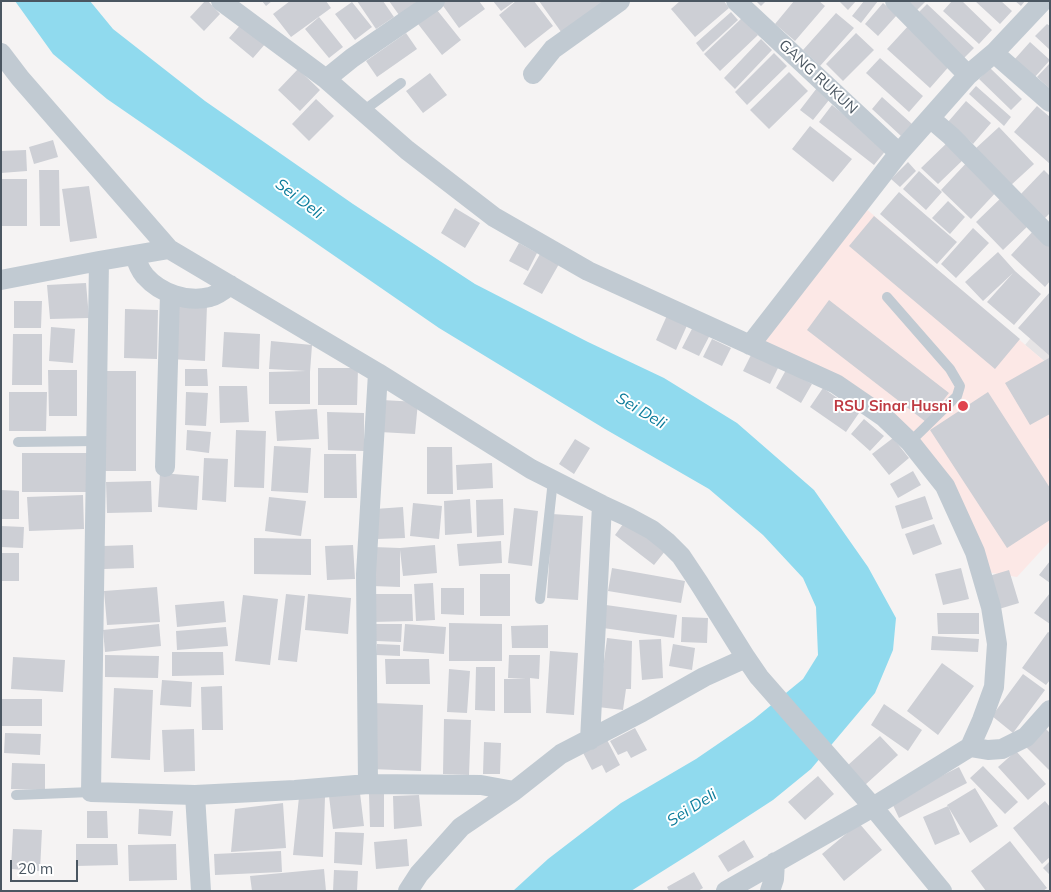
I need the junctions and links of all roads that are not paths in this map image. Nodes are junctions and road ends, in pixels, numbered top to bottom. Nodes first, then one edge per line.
1 (221, 1) edge
2 (435, 1) edge
3 (620, 1) edge
4 (736, 1) edge
5 (895, 1) edge
6 (1043, 1) edge
7 (1, 52) edge
8 (994, 53) junction
9 (533, 74) dead end
10 (968, 75) junction
11 (326, 78) junction
12 (401, 83) dead end
13 (1050, 102) edge
14 (363, 112) junction
15 (930, 118) junction
16 (899, 152) junction
17 (1050, 237) edge
18 (169, 249) junction
19 (135, 255) junction
20 (98, 261) junction
21 (1, 280) edge
22 (230, 285) junction
23 (170, 294) junction
24 (887, 296) dead end
25 (750, 345) junction
26 (378, 373) junction
27 (96, 441) junction
28 (18, 442) dead end
29 (910, 442) junction
30 (166, 467) dead end
31 (553, 480) junction
32 (602, 505) junction
33 (540, 599) dead end
34 (746, 658) junction
35 (1050, 710) edge
36 (590, 740) junction
37 (970, 747) junction
38 (368, 784) junction
39 (514, 790) junction
40 (91, 792) junction
41 (16, 795) dead end
42 (194, 795) junction
43 (873, 807) junction
44 (775, 862) junction
45 (201, 891) edge
46 (408, 891) edge
47 (726, 891) edge
48 (770, 891) edge
49 (942, 891) edge

1 - 11 street
2 - 11 street
3 - 9 street
4 - 16 street, GANG RUKUN
5 - 10 street
6 - 8 street
7 - 18 street
8 - 10 street
8 - 13 street
10 - 15 street
11 - 14 street
12 - 14 lane
14 - 25 street
15 - 16 street
15 - 17 street
16 - 25 street
18 - 19 street
18 - 22 street
19 - 20 street
19 - 23 street
20 - 21 street
20 - 27 street
22 - 23 street
22 - 26 street
23 - 30 street
24 - 29 lane
25 - 29 street
26 - 31 street
26 - 38 street
27 - 28 lane
27 - 40 street
29 - 37 street
31 - 32 street
31 - 33 lane
32 - 34 street
32 - 36 street
34 - 36 street
34 - 43 street
35 - 37 street
36 - 39 street
37 - 43 street
38 - 39 street
38 - 42 street
39 - 46 street
40 - 41 lane
40 - 42 street
42 - 45 street
43 - 44 street
43 - 49 street
44 - 47 street
44 - 48 street

